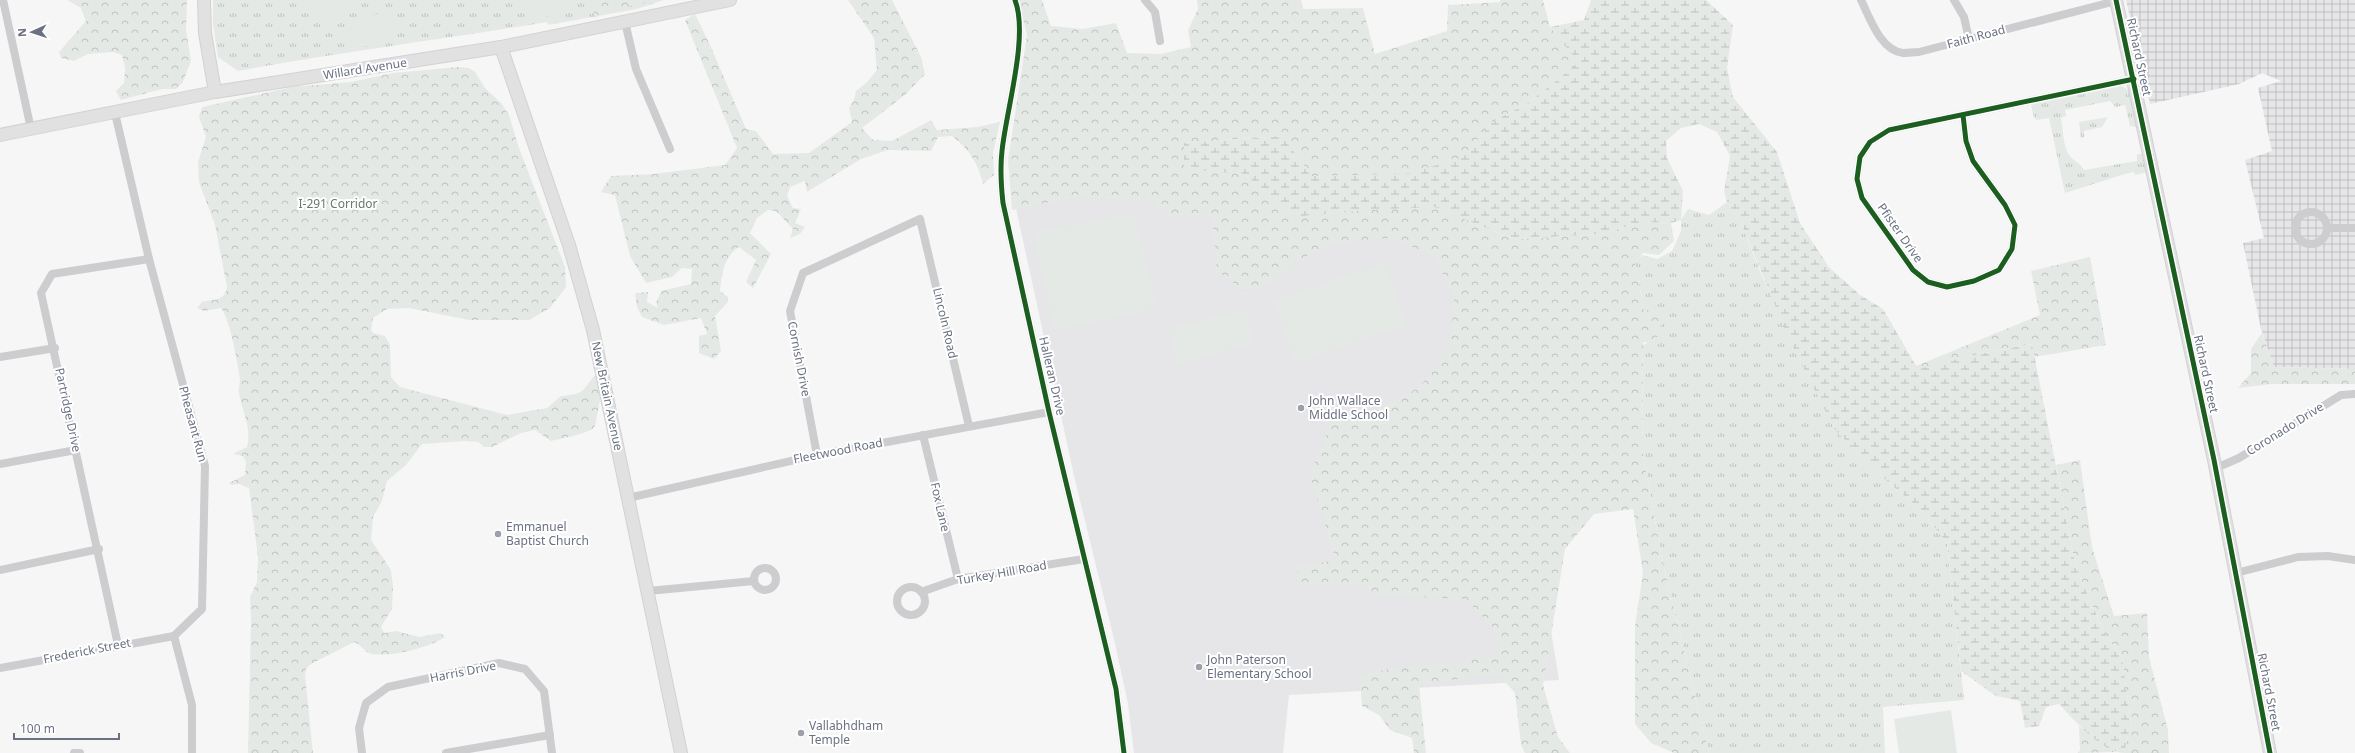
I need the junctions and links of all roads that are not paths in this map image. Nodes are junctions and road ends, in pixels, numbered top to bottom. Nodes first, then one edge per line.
1 (3, 0) edge
2 (204, 0) edge
3 (730, 0) edge
4 (1015, 0) edge
5 (1145, 0) edge
6 (1861, 0) edge
7 (1954, 0) edge
8 (2116, 0) edge
9 (625, 22) junction
10 (1969, 39) junction
11 (1160, 41) dead end
12 (501, 47) junction
13 (2134, 79) junction
14 (215, 92) junction
15 (115, 113) junction
16 (1963, 115) junction
17 (31, 129) junction
18 (0, 135) edge
19 (670, 149) dead end
20 (920, 220) joint
21 (2328, 228) junction
22 (2355, 228) edge
23 (149, 259) junction
24 (55, 348) junction
25 (0, 357) edge
26 (2355, 394) edge
27 (1049, 412) junction
28 (969, 426) junction
29 (923, 435) junction
30 (76, 450) junction
31 (817, 455) junction
32 (0, 464) edge
33 (2216, 468) junction
34 (628, 498) junction
35 (99, 550) junction
36 (1084, 559) junction
37 (2355, 560) edge
38 (0, 570) edge
39 (2236, 573) junction
40 (958, 579) junction
41 (754, 581) dead end
42 (648, 591) junction
43 (921, 592) dead end
44 (174, 636) junction
45 (118, 644) junction
46 (0, 668) edge
47 (550, 735) junction
48 (74, 753) edge
49 (80, 753) edge
50 (192, 753) edge
51 (362, 753) edge
52 (446, 753) edge
53 (552, 753) edge
54 (681, 753) edge
55 (1124, 753) edge
56 (2270, 753) edge

1 - 17 street
2 - 14 main road
3 - 9 main road, Willard Avenue
4 - 27 street, Halleran Drive
5 - 11 street
6 - 10 street, Faith Road
7 - 10 street
8 - 10 street, Faith Road
8 - 13 main road, Richard Street
9 - 12 main road, Willard Avenue
9 - 19 street
12 - 14 main road, Willard Avenue
12 - 34 main road, New Britain Avenue
13 - 16 street, Pfister Drive
13 - 33 main road, Richard Street
14 - 15 main road, Willard Avenue
15 - 17 main road, Willard Avenue
15 - 23 street, Pheasant Run
16 - 16 street, Pfister Drive
17 - 18 main road, Willard Avenue
20 - 28 street, Lincoln Road
20 - 31 street, Cornish Drive
21 - 21 street
21 - 22 street
23 - 24 street, Partridge Drive
23 - 44 street, Pheasant Run
24 - 25 street
24 - 30 street, Partridge Drive
26 - 33 street, Coronado Drive
27 - 28 street, Fleetwood Road
27 - 36 street, Halleran Drive
28 - 29 street, Fleetwood Road
29 - 31 street, Fleetwood Road
29 - 40 street, Fox Lane
30 - 32 street
30 - 35 street, Partridge Drive
31 - 34 street, Fleetwood Road
33 - 39 main road, Richard Street
34 - 42 main road, New Britain Avenue
35 - 38 street
35 - 45 street, Partridge Drive
36 - 40 street, Turkey Hill Road
36 - 55 street, Halleran Drive
37 - 39 street
39 - 56 main road, Richard Street
40 - 43 street, Turkey Hill Road
41 - 42 street
42 - 54 main road, New Britain Avenue
44 - 45 street, Frederick Street
44 - 50 street
45 - 46 street, Frederick Street
47 - 51 street, Harris Drive
47 - 52 street
47 - 53 street, Harris Drive
48 - 49 street

